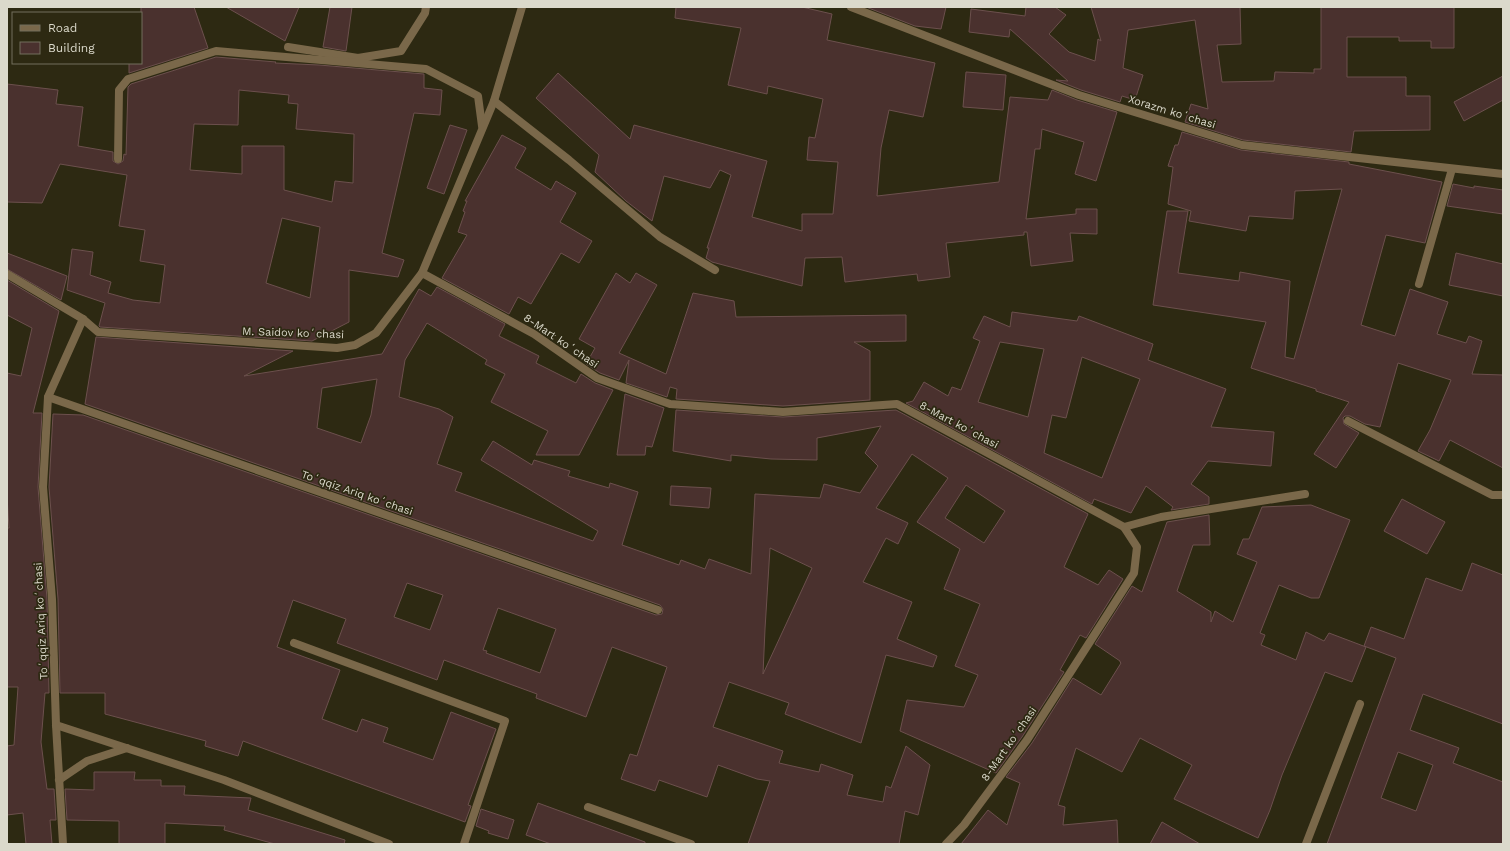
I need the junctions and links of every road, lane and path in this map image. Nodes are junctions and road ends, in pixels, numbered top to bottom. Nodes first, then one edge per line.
1 (426, 7) edge
2 (522, 7) edge
3 (851, 7) edge
4 (288, 47) dead end
5 (494, 101) junction
6 (482, 126) junction
7 (118, 159) dead end
8 (1452, 168) junction
9 (1503, 174) edge
10 (715, 270) dead end
11 (422, 273) junction
12 (7, 274) edge
13 (1419, 284) dead end
14 (83, 319) junction
15 (48, 397) junction
16 (1348, 421) dead end
17 (1305, 494) dead end
18 (1503, 495) edge
19 (1124, 527) junction
20 (658, 610) dead end
21 (294, 643) dead end
22 (1360, 704) dead end
23 (56, 725) junction
24 (127, 748) junction
25 (59, 780) junction
26 (588, 807) dead end
27 (63, 844) edge
28 (389, 844) edge
29 (464, 844) edge
30 (691, 844) edge
31 (946, 844) edge
32 (1306, 844) edge

1 - 4 street
2 - 5 street, M. Saidov koʻchasi
3 - 8 street, Xorazm koʻchasi
5 - 6 street, M. Saidov koʻchasi
5 - 10 street
6 - 7 street
6 - 11 street, M. Saidov koʻchasi
8 - 9 street, Xorazm koʻchasi
8 - 13 street
11 - 14 street, M. Saidov koʻchasi
11 - 19 street, 8-Mart koʻchasi
12 - 14 street, M. Saidov koʻchasi
14 - 15 street, Toʻqqiz Ariq koʻchasi
15 - 20 street, Toʻqqiz Ariq koʻchasi
15 - 23 street, Toʻqqiz Ariq koʻchasi
16 - 18 street
17 - 19 street
19 - 31 street, 8-Mart koʻchasi
21 - 29 street
22 - 32 street
23 - 24 street
23 - 25 street, Toʻqqiz Ariq koʻchasi
24 - 25 street
24 - 28 street
25 - 27 street, Toʻqqiz Ariq koʻchasi
26 - 30 street

